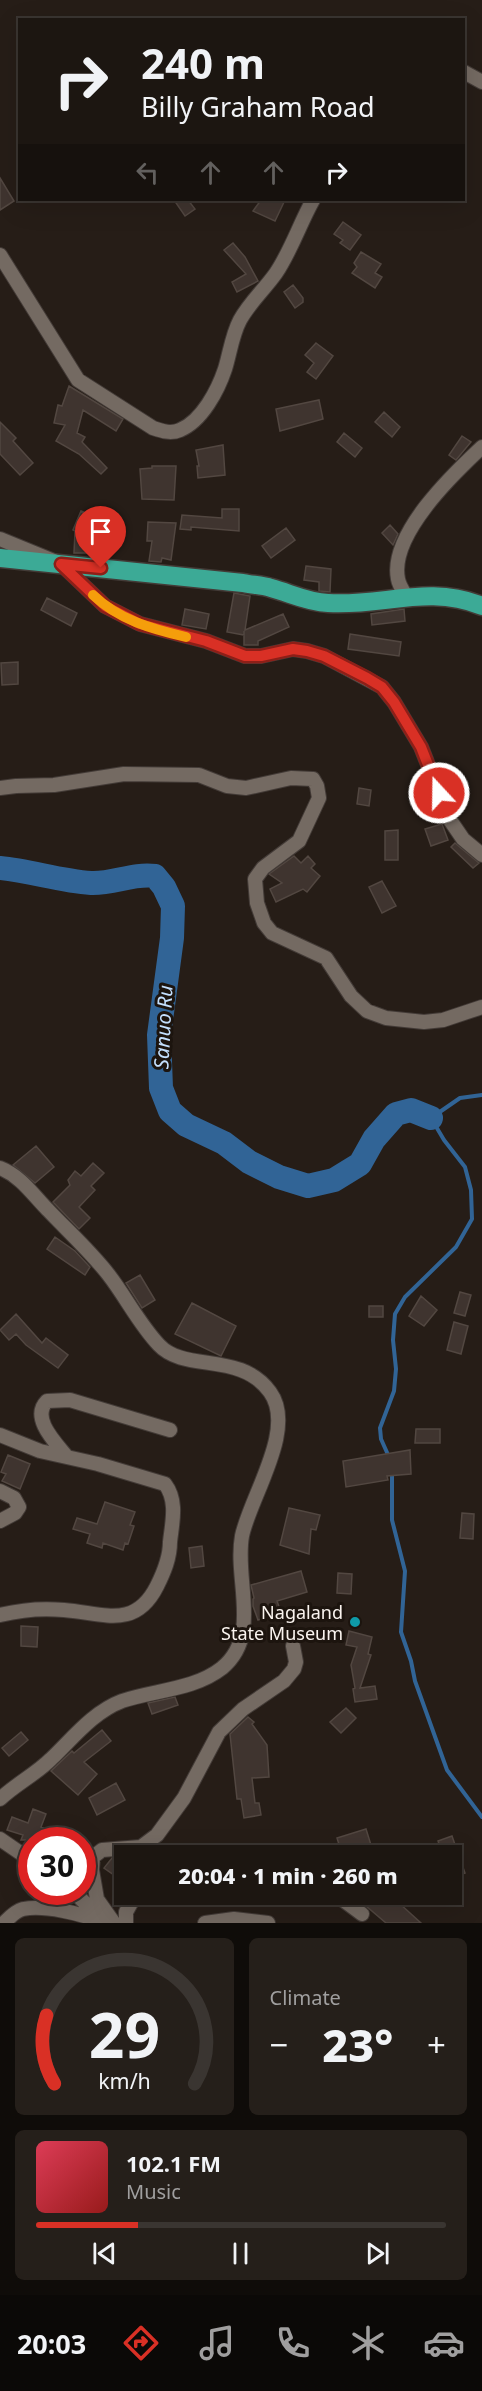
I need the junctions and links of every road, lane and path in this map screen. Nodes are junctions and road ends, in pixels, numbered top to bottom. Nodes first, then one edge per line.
1 (465, 73) edge
2 (482, 82) edge
3 (312, 201) edge
4 (0, 255) edge
5 (482, 447) edge
6 (0, 539) edge
7 (0, 558) edge
8 (61, 564) junction
9 (406, 596) junction
10 (482, 606) edge
11 (0, 788) edge
12 (482, 855) edge
13 (482, 1007) edge
14 (0, 1168) edge
15 (170, 1430) dead end
16 (0, 1435) edge
17 (66, 1457) junction
18 (0, 1491) edge
19 (0, 1521) edge
20 (0, 1615) edge
21 (293, 1646) dead end
22 (0, 1798) edge
23 (0, 1839) edge
24 (18, 1851) edge
25 (86, 1905) edge
26 (130, 1905) edge
27 (350, 1905) edge
28 (362, 1914) dead end
29 (4, 1923) edge
30 (103, 1923) edge
31 (114, 1923) edge
32 (126, 1923) edge
33 (205, 1923) edge
34 (268, 1923) edge

1 - 2 street
3 - 4 street
5 - 9 street
6 - 8 street
7 - 8 main road
8 - 9 main road
8 - 12 street
9 - 10 main road
11 - 13 street
14 - 22 street
15 - 17 street
16 - 17 street
17 - 20 street
18 - 19 street
21 - 31 street
23 - 24 street
25 - 30 street
26 - 32 street
27 - 28 street
29 - 30 street
33 - 34 street

